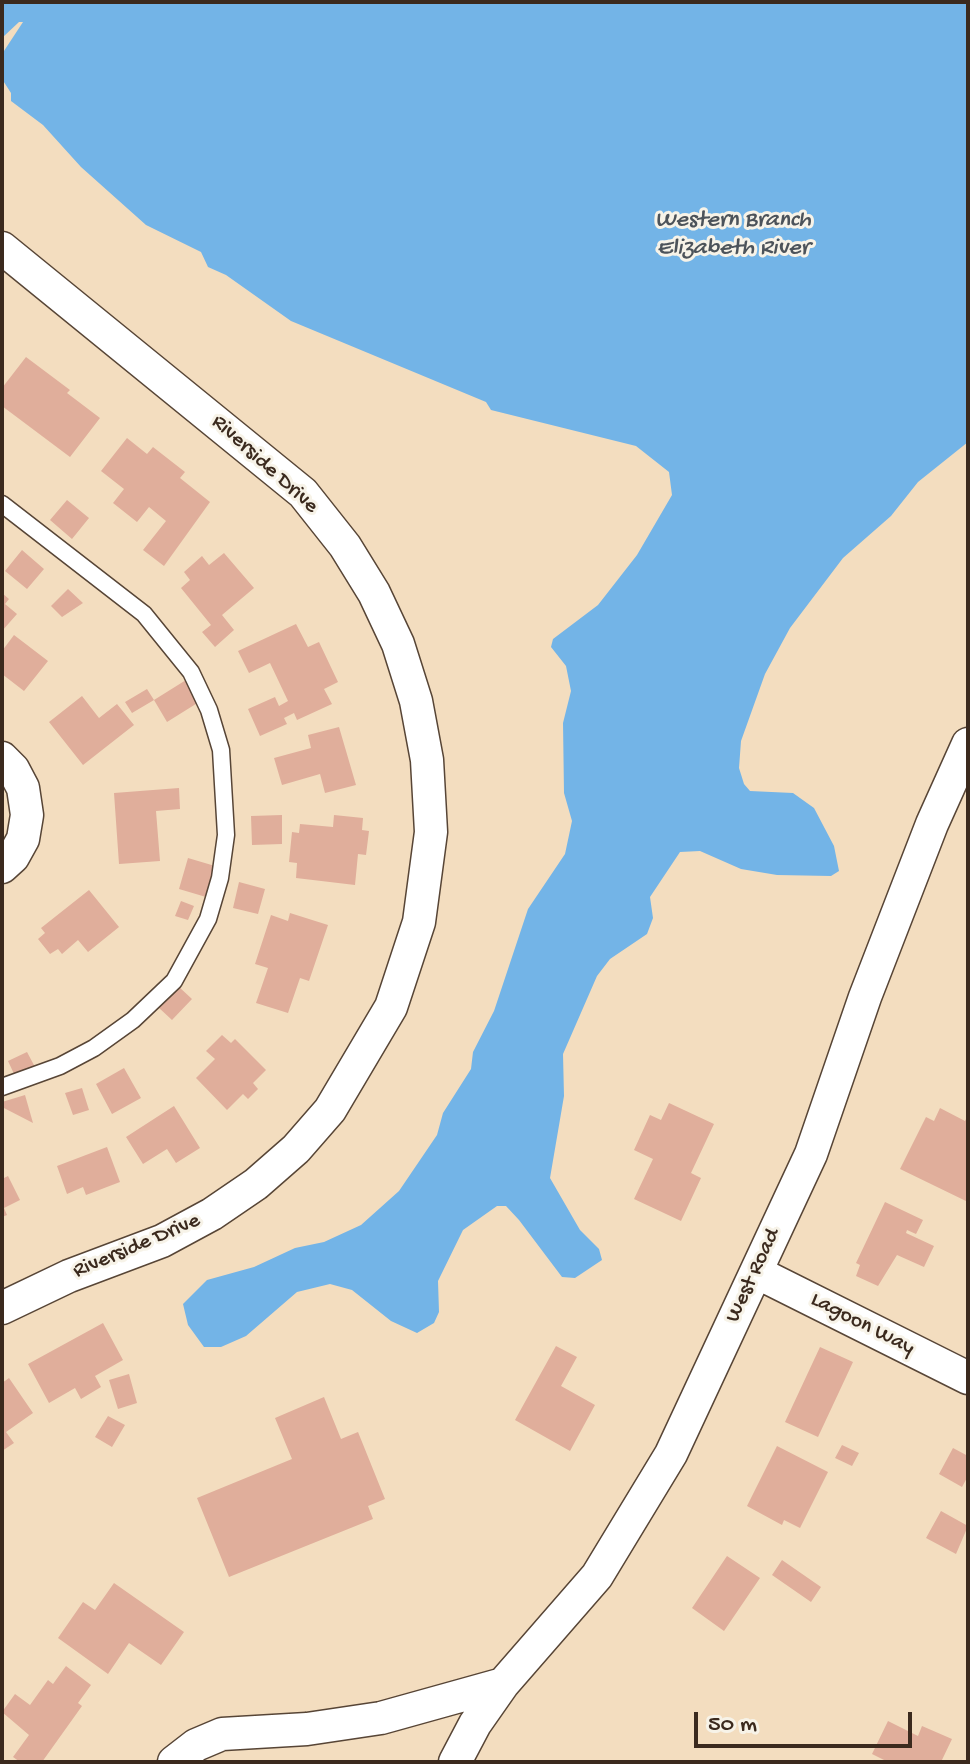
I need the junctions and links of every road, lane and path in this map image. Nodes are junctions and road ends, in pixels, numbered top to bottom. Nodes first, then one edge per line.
1 (2, 248) edge
2 (2, 504) edge
3 (968, 744) edge
4 (2, 758) edge
5 (2, 867) edge
6 (2, 1087) edge
7 (756, 1272) junction
8 (2, 1308) edge
9 (968, 1378) edge
10 (503, 1684) junction
11 (174, 1762) edge
12 (455, 1762) edge

1 - 8 street, Riverside Drive
2 - 6 lane
3 - 7 street, West Road
4 - 5 street
7 - 9 street, Lagoon Way
7 - 10 street, West Road
10 - 11 street
10 - 12 street, West Road

